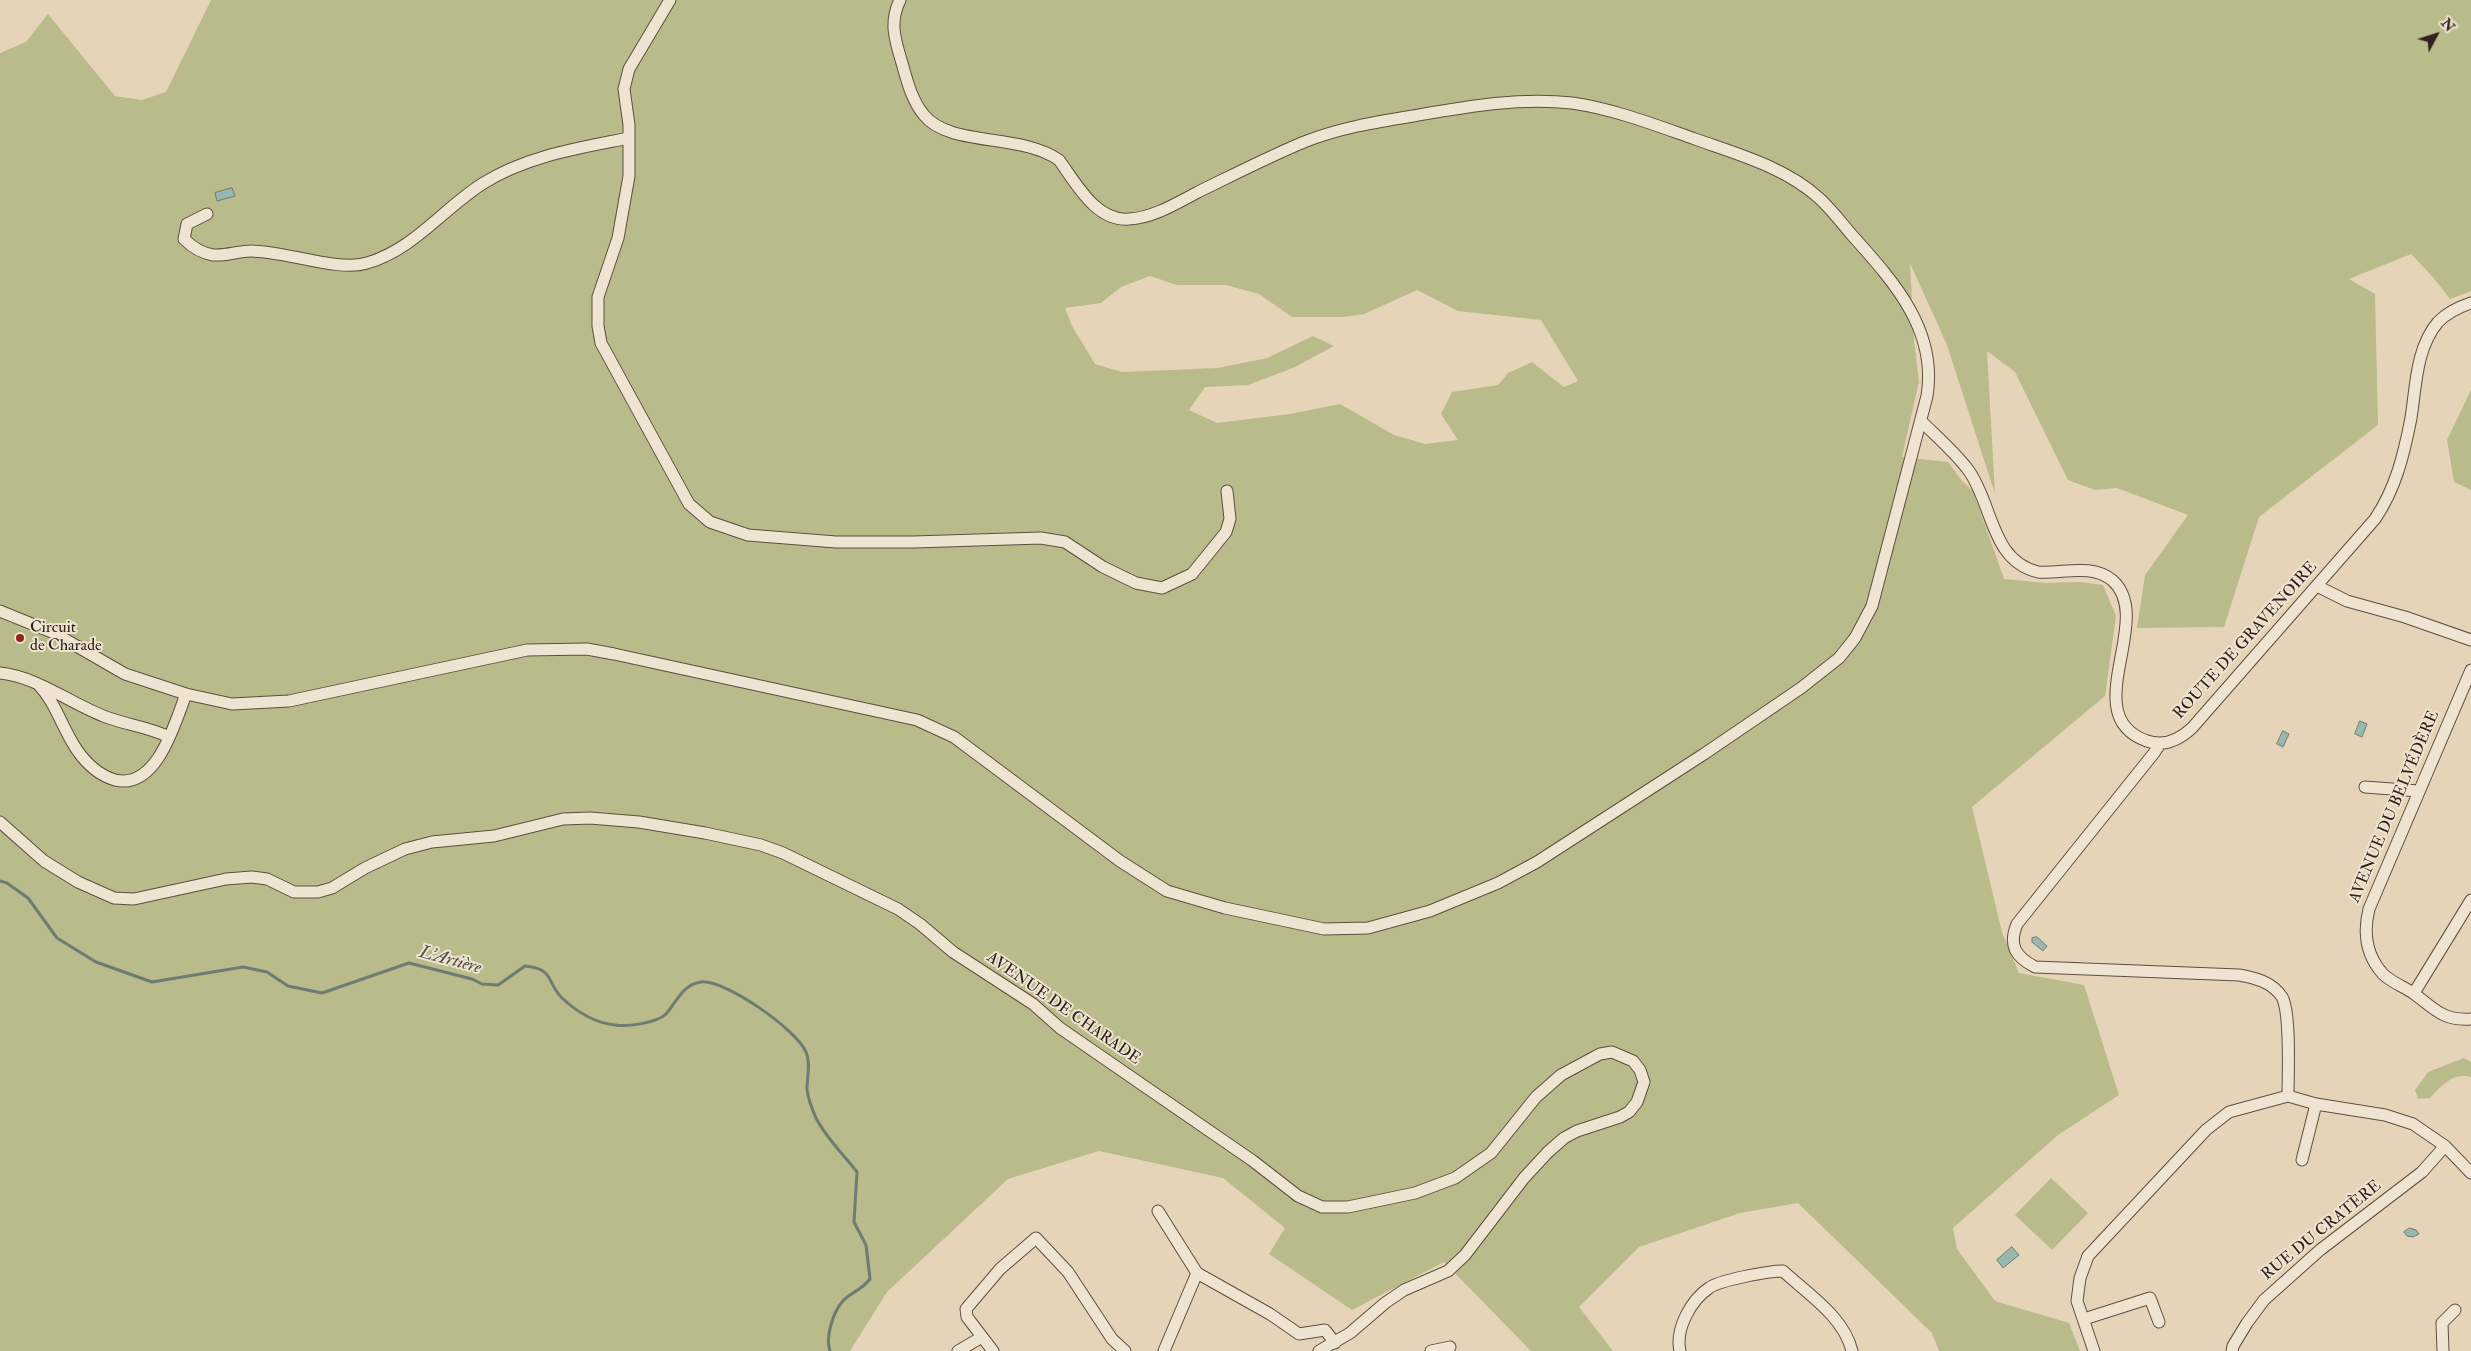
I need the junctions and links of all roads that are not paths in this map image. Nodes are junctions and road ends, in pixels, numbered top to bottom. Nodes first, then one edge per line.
1 (670, 0) edge
2 (900, 0) edge
3 (629, 138) junction
4 (206, 214) dead end
5 (2471, 303) edge
6 (1921, 421) junction
7 (1228, 491) dead end
8 (2317, 586) junction
9 (0, 611) edge
10 (2471, 640) edge
11 (2471, 670) edge
12 (0, 673) edge
13 (38, 684) junction
14 (186, 694) junction
15 (169, 737) junction
16 (2160, 744) junction
17 (2366, 787) dead end
18 (2419, 791) junction
19 (0, 822) edge
20 (2471, 900) edge
21 (2414, 993) junction
22 (2471, 1019) edge
23 (2288, 1096) junction
24 (2316, 1104) junction
25 (2445, 1146) junction
26 (2302, 1160) dead end
27 (2471, 1173) edge
28 (1158, 1210) dead end
29 (1198, 1273) junction
30 (2455, 1310) dead end
31 (2084, 1319) junction
32 (2159, 1322) dead end
33 (982, 1337) junction
34 (1335, 1343) junction
35 (1450, 1347) dead end
36 (958, 1351) edge
37 (993, 1351) edge
38 (1125, 1351) edge
39 (1164, 1351) edge
40 (1319, 1351) edge
41 (1431, 1351) edge
42 (1680, 1351) edge
43 (1852, 1351) edge
44 (2094, 1351) edge
45 (2232, 1351) edge
46 (2443, 1351) edge

1 - 3 street
2 - 6 street
3 - 4 street
3 - 7 street
5 - 8 street, ROUTE DE GRAVENOIRE
6 - 14 street
6 - 16 street
8 - 10 street
8 - 16 street, ROUTE DE GRAVENOIRE
9 - 14 street
11 - 18 street, AVENUE DU BELVÉDÈRE
12 - 13 street
13 - 15 street
13 - 15 street
14 - 15 street
16 - 23 street
17 - 18 street
18 - 21 street, AVENUE DU BELVÉDÈRE
19 - 34 street, AVENUE DE CHARADE
20 - 21 street
21 - 22 street, AVENUE DU BELVÉDÈRE
23 - 24 street
23 - 31 street
24 - 25 street
24 - 26 street
25 - 27 street
25 - 45 street, RUE DU CRATÈRE
28 - 29 street
29 - 34 street
29 - 39 street
30 - 46 street
31 - 32 street
31 - 44 street
33 - 36 street
33 - 37 street
33 - 38 street
34 - 40 street, AVENUE DE CHARADE
35 - 41 street
42 - 43 street

